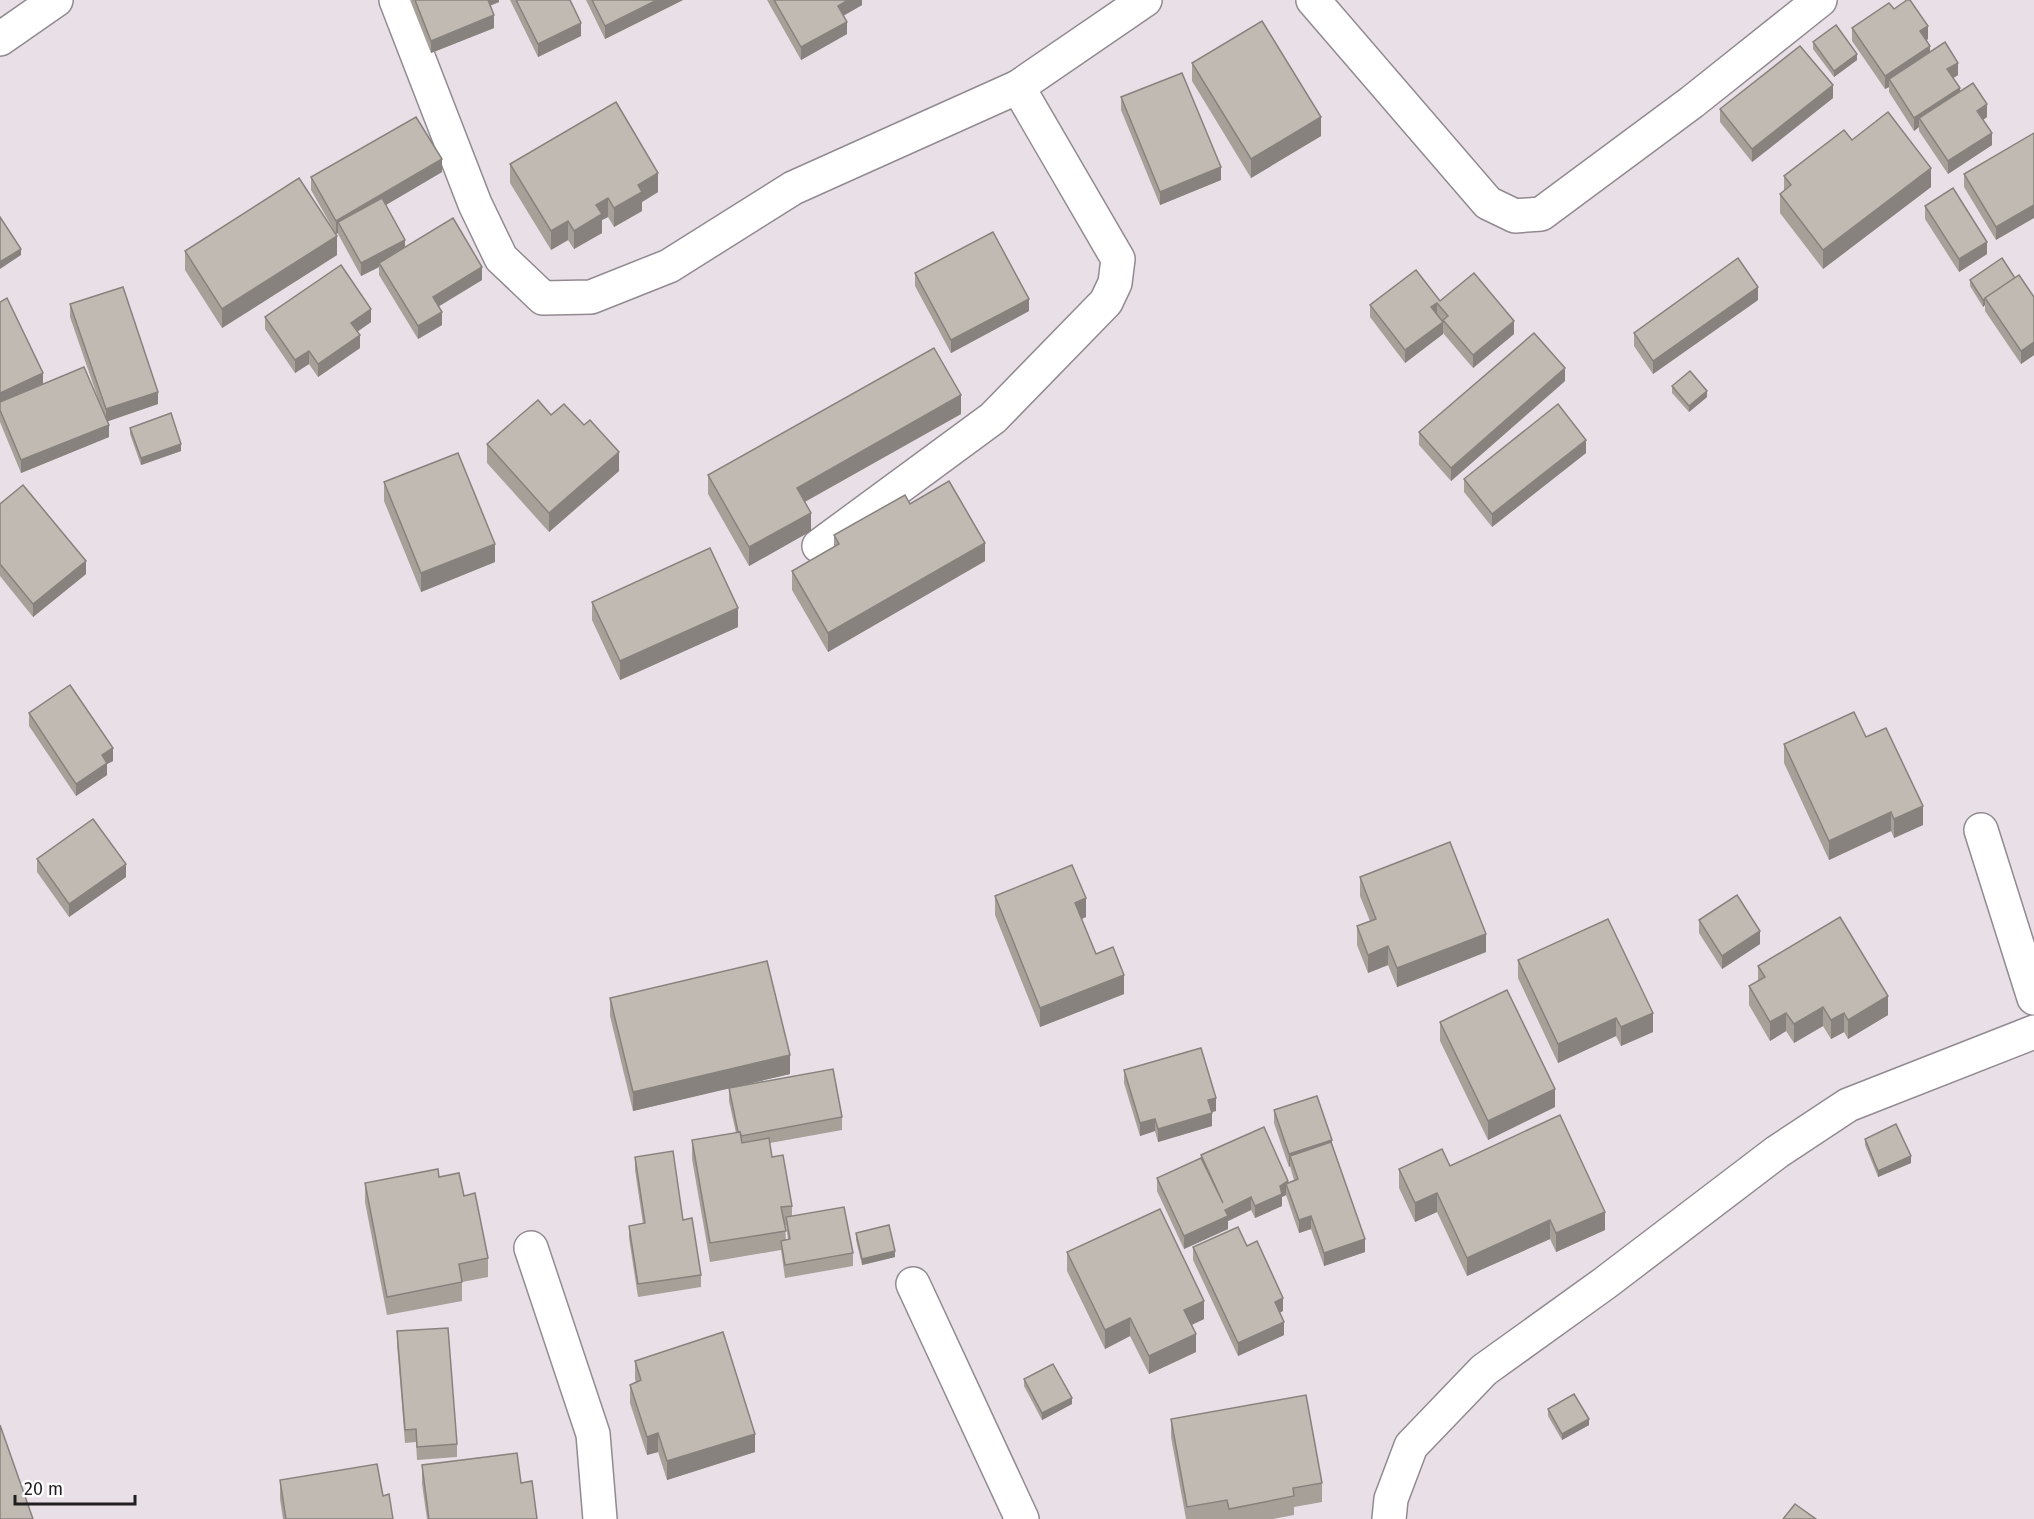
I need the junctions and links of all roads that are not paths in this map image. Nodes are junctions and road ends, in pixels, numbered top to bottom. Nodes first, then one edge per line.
1 (56, 0) edge
2 (396, 0) edge
3 (1145, 0) edge
4 (1313, 0) edge
5 (1820, 0) edge
6 (0, 39) edge
7 (1018, 87) junction
8 (819, 546) dead end
9 (1981, 830) dead end
10 (2034, 998) edge
11 (2034, 1032) edge
12 (531, 1248) dead end
13 (913, 1284) dead end
14 (600, 1519) edge
15 (1022, 1519) edge
16 (1389, 1519) edge

1 - 6 street
2 - 7 street
3 - 7 street
4 - 5 street
7 - 8 street
9 - 10 street
11 - 16 street
12 - 14 street
13 - 15 street

